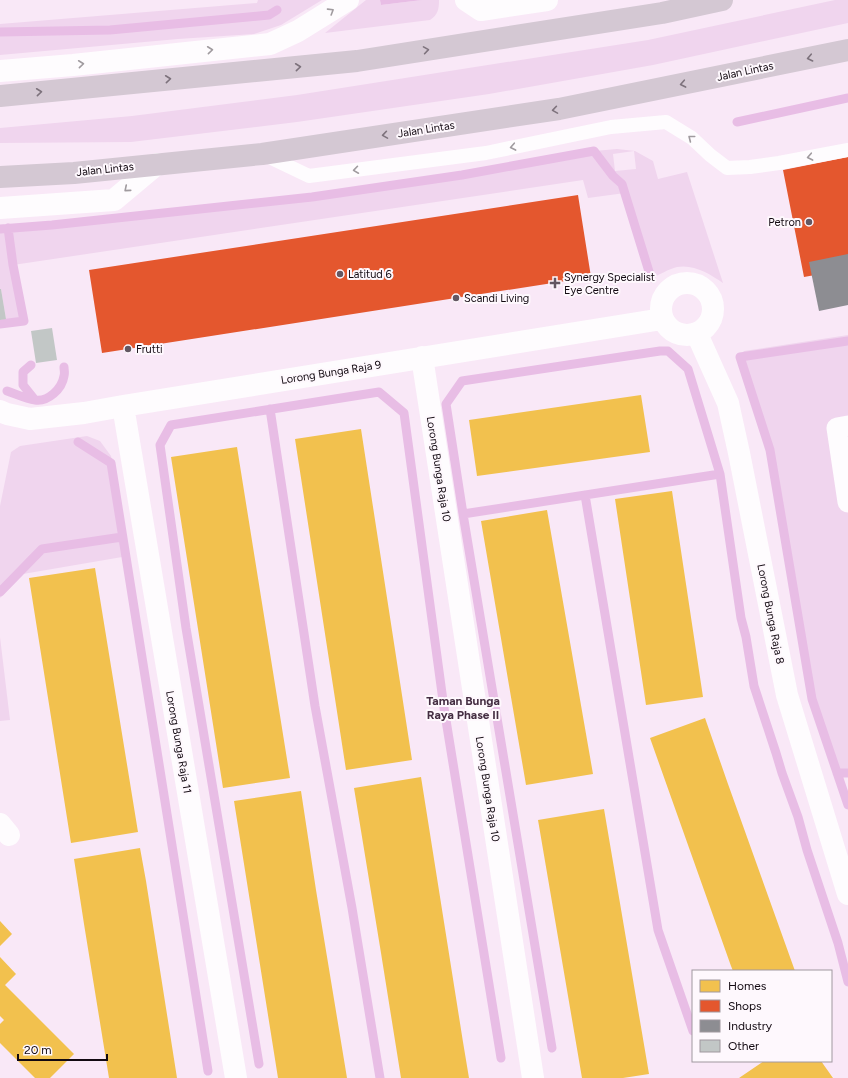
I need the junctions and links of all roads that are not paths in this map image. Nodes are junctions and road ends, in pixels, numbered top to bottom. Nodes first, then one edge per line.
1 (348, 0) edge
2 (466, 0) edge
3 (547, 0) edge
4 (722, 0) edge
5 (848, 50) edge
6 (0, 70) edge
7 (0, 96) edge
8 (848, 150) edge
9 (262, 154) junction
10 (0, 164) edge
11 (157, 164) junction
12 (74, 173) junction
13 (0, 177) edge
14 (0, 208) edge
15 (662, 319) junction
16 (697, 334) junction
17 (422, 357) junction
18 (123, 406) junction
19 (0, 411) edge
20 (848, 426) edge
21 (848, 502) edge
22 (848, 894) edge
23 (236, 1078) edge
24 (533, 1078) edge

6 -> 1 street
2 - 3 street
7 -> 4 highway
5 -> 9 highway, Jalan Lintas
8 -> 9 lane
9 - 11 highway, Jalan Lintas
10 - 12 highway
11 - 12 highway, Jalan Lintas
11 -> 14 street
12 - 13 highway, Jalan Lintas
15 - 16 street
15 - 16 street
15 - 17 street, Lorong Bunga Raja 9
16 - 22 street, Lorong Bunga Raja 8
17 - 18 street, Lorong Bunga Raja 9
17 - 24 street, Lorong Bunga Raja 10
18 - 19 street, Lorong Bunga Raja 9
18 - 23 street, Lorong Bunga Raja 11
20 - 21 street

